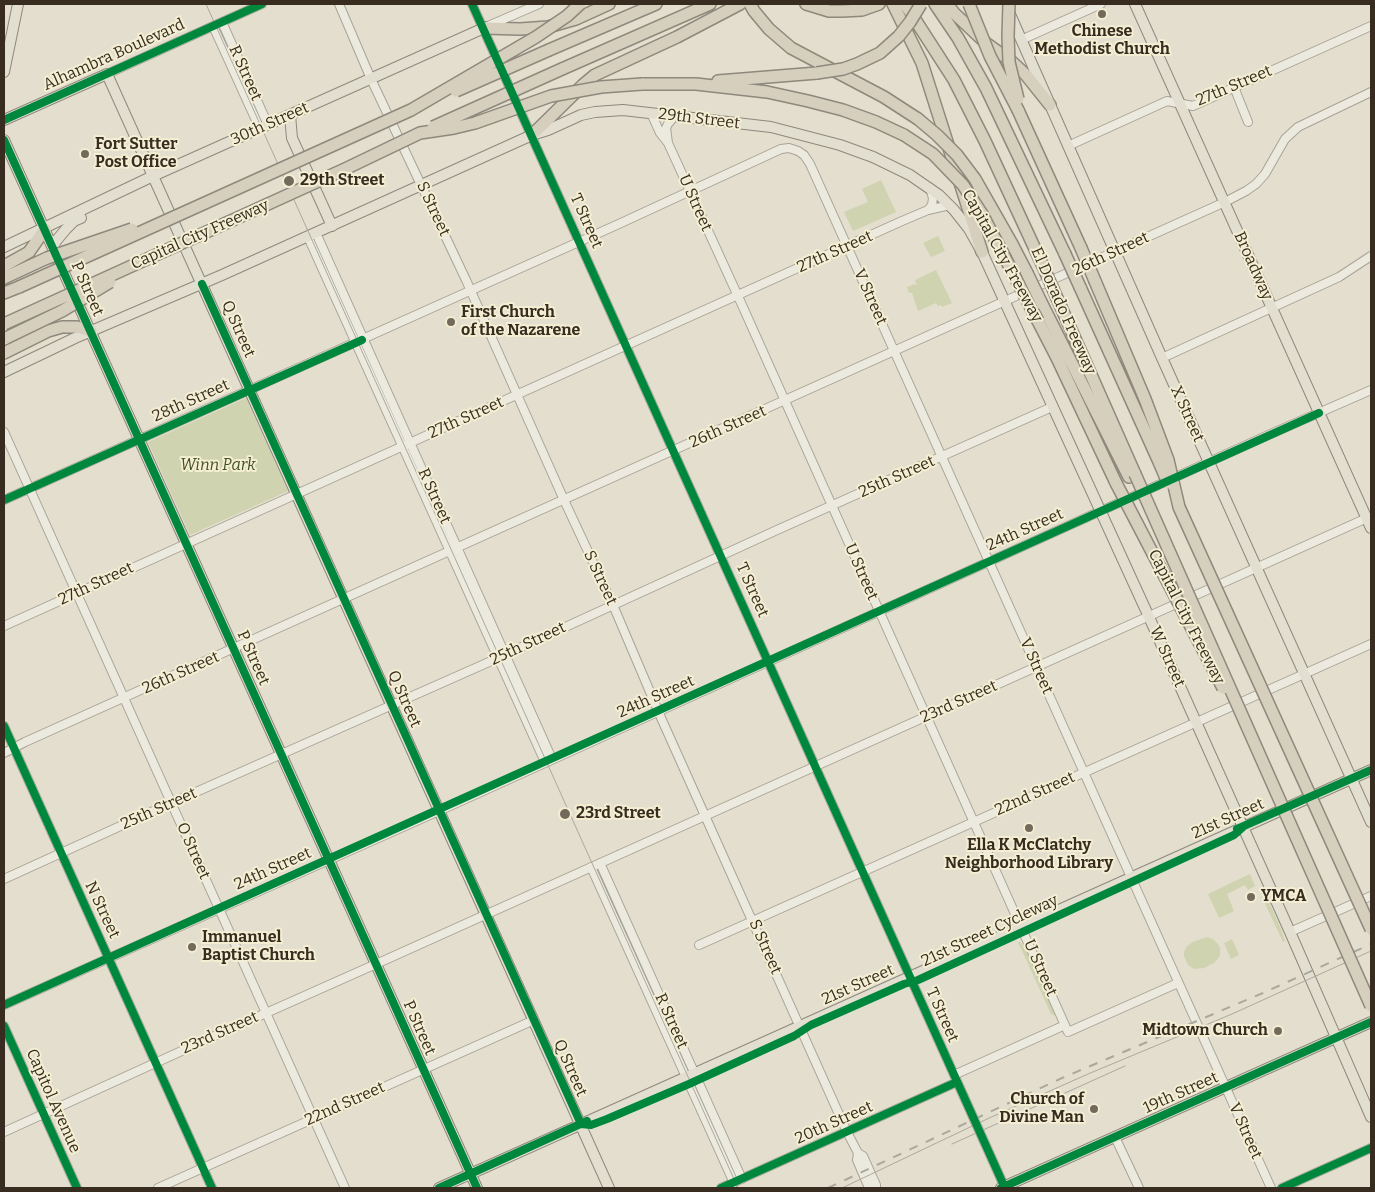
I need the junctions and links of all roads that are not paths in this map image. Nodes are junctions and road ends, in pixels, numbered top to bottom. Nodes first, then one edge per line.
1 (18, 4) edge
2 (262, 4) edge
3 (339, 4) edge
4 (472, 4) edge
5 (539, 4) edge
6 (580, 4) edge
7 (609, 4) edge
8 (656, 4) edge
9 (710, 4) edge
10 (750, 4) edge
11 (806, 4) edge
12 (880, 4) edge
13 (893, 4) edge
14 (905, 4) edge
15 (921, 4) edge
16 (936, 4) edge
17 (947, 4) edge
18 (968, 4) edge
19 (1005, 4) edge
20 (1009, 4) edge
21 (1101, 4) edge
22 (1135, 4) edge
23 (737, 5) edge
24 (222, 22) junction
25 (213, 26) junction
26 (1371, 26) edge
27 (484, 28) junction
28 (1021, 40) junction
29 (4, 72) edge
30 (107, 74) junction
31 (371, 79) junction
32 (696, 84) junction
33 (1234, 87) junction
34 (1371, 92) edge
35 (1180, 103) junction
36 (1050, 105) junction
37 (1019, 109) junction
38 (411, 110) junction
39 (651, 113) junction
40 (290, 115) junction
41 (678, 116) junction
42 (4, 120) edge
43 (1248, 122) dead end
44 (264, 127) junction
45 (420, 133) junction
46 (532, 135) junction
47 (4, 140) edge
48 (668, 143) junction
49 (1068, 146) junction
50 (794, 149) joint
51 (153, 176) junction
52 (422, 185) junction
53 (930, 188) junction
54 (690, 191) junction
55 (105, 200) junction
56 (1225, 202) junction
57 (950, 205) junction
58 (928, 210) junction
59 (162, 221) junction
60 (332, 226) junction
61 (45, 229) junction
62 (312, 235) junction
63 (580, 242) junction
64 (847, 247) junction
65 (4, 248) edge
66 (982, 252) junction
67 (1115, 252) junction
68 (50, 253) junction
69 (152, 256) junction
70 (1371, 256) edge
71 (4, 266) edge
72 (4, 278) edge
73 (202, 284) junction
74 (471, 291) junction
75 (4, 293) edge
76 (737, 296) junction
77 (1005, 302) junction
78 (1272, 308) junction
79 (4, 324) edge
80 (91, 331) junction
81 (5, 338) edge
82 (364, 338) junction
83 (356, 342) junction
84 (627, 346) junction
85 (894, 352) junction
86 (4, 353) edge
87 (1162, 358) junction
88 (4, 372) edge
89 (250, 389) junction
90 (1371, 390) edge
91 (517, 395) junction
92 (785, 401) junction
93 (1052, 407) junction
94 (1320, 413) junction
95 (4, 432) edge
96 (140, 439) junction
97 (407, 444) junction
98 (674, 451) junction
99 (941, 457) junction
100 (1164, 462) junction
101 (1209, 462) junction
102 (1132, 476) junction
103 (29, 488) junction
104 (297, 494) junction
105 (4, 500) edge
106 (564, 500) junction
107 (832, 506) junction
108 (1101, 512) junction
109 (1367, 518) junction
110 (1371, 528) edge
111 (187, 544) junction
112 (458, 548) junction
113 (450, 552) junction
114 (722, 556) junction
115 (989, 562) junction
116 (1257, 568) junction
117 (76, 593) junction
118 (344, 599) junction
119 (613, 605) junction
120 (879, 612) junction
121 (1149, 617) junction
122 (4, 626) edge
123 (1204, 627) joint
124 (1371, 644) edge
125 (234, 649) junction
126 (502, 656) junction
127 (769, 661) junction
128 (1036, 667) junction
129 (1305, 674) junction
130 (124, 698) junction
131 (392, 705) junction
132 (659, 711) junction
133 (926, 717) junction
134 (1196, 722) junction
135 (4, 726) edge
136 (14, 748) junction
137 (4, 753) edge
138 (281, 754) junction
139 (549, 760) junction
140 (816, 766) junction
141 (1371, 770) edge
142 (1083, 772) junction
143 (1351, 778) junction
144 (1278, 794) junction
145 (172, 803) junction
146 (439, 810) junction
147 (706, 816) junction
148 (974, 822) junction
149 (1371, 822) edge
150 (1243, 827) junction
151 (61, 853) junction
152 (328, 860) junction
153 (600, 863) junction
154 (591, 867) junction
155 (864, 871) junction
156 (1131, 877) junction
157 (4, 879) edge
158 (1371, 896) edge
159 (219, 908) junction
160 (486, 914) junction
161 (753, 921) junction
162 (1022, 927) junction
163 (1371, 930) edge
164 (1290, 932) junction
165 (699, 945) dead end
166 (109, 958) junction
167 (376, 964) junction
168 (910, 977) junction
169 (1178, 983) junction
170 (4, 1005) edge
171 (1371, 1006) edge
172 (265, 1013) junction
173 (534, 1020) junction
174 (1371, 1022) edge
175 (4, 1026) edge
176 (800, 1026) junction
177 (1067, 1029) junction
178 (1336, 1038) junction
179 (156, 1063) junction
180 (423, 1070) junction
181 (690, 1075) junction
182 (956, 1078) junction
183 (1225, 1088) junction
184 (43, 1114) junction
185 (1371, 1117) edge
186 (313, 1119) junction
187 (581, 1124) junction
188 (4, 1132) edge
189 (847, 1132) junction
190 (1116, 1137) junction
191 (1371, 1148) edge
192 (858, 1153) junction
193 (202, 1167) junction
194 (470, 1174) junction
195 (742, 1179) junction
196 (734, 1183) junction
197 (77, 1188) edge
198 (158, 1188) edge
199 (212, 1188) edge
200 (345, 1188) edge
201 (439, 1188) edge
202 (477, 1188) edge
203 (609, 1188) edge
204 (722, 1188) edge
205 (869, 1188) edge
206 (876, 1188) edge
207 (1004, 1188) edge
208 (1138, 1188) edge
209 (1271, 1188) edge
210 (1282, 1188) edge

1 - 29 main road
2 - 24 street, Alhambra Boulevard
3 - 31 street, S Street
4 - 27 street, T Street
5 - 27 street, 30th Street
6 - 38 highway, Capital City Freeway, bridge
7 - 27 highway
8 - 38 highway, bridge
9 - 45 highway, bridge
10 - 102 highway, bridge
11 - 12 highway
13 - 66 highway
14 - 102 highway, El Dorado Freeway, bridge
15 - 32 highway, bridge
16 - 100 highway, El Dorado Freeway, bridge
17 - 36 highway
18 - 37 highway, bridge
19 - 28 main road, X Street
20 - 37 highway, bridge
21 - 28 street
22 - 35 main road, Broadway
23 - 46 highway
24 - 25 street, Alhambra Boulevard
24 - 44 street, R Street
25 - 30 street, Alhambra Boulevard
25 - 44 street, R Street
26 - 33 street, 27th Street
27 - 31 main road, 30th Street
27 - 46 street, T Street
28 - 36 main road, X Street
30 - 42 main road, Alhambra Boulevard
30 - 51 main road, Q Street
31 - 40 main road, 30th Street
31 - 52 street, S Street
32 - 45 highway, Capital City Freeway, bridge
32 - 144 highway, Capital City Freeway, bridge
33 - 35 street, 27th Street
33 - 43 street
34 - 56 street, 26th Street
35 - 49 street, 27th Street
35 - 56 main road, Broadway
36 - 49 main road, X Street
37 - 100 highway, bridge
38 - 59 highway, Capital City Freeway, bridge
39 - 41 main road, 29th Street
39 - 46 main road, 29th Street
39 - 48 street, U Street
40 - 44 main road, 30th Street
40 - 60 main road
41 - 48 street
41 - 53 main road, 29th Street
44 - 51 main road, 30th Street
45 - 69 highway, Capital City Freeway, bridge
46 - 52 main road, 29th Street
46 - 63 street, T Street
47 - 61 main road, P Street
48 - 54 street, U Street
49 - 67 main road, X Street
50 - 54 street, 28th Street
50 - 64 street, V Street
51 - 55 main road, 30th Street
51 - 73 main road, Q Street
52 - 60 main road, 29th Street
52 - 74 street, S Street
53 - 57 main road, 29th Street
53 - 58 street
54 - 63 street, 28th Street
54 - 76 street, U Street
55 - 61 main road, 30th Street
55 - 68 main road
56 - 67 street, 26th Street
56 - 78 main road, Broadway
57 - 58 street, 27th Street
57 - 66 main road, W Street
58 - 64 street, 27th Street
59 - 68 highway, bridge
59 - 75 highway, Capital City Freeway, bridge
60 - 62 main road, 29th Street
61 - 65 main road, 30th Street
61 - 68 main road, P Street
61 - 71 highway
62 - 73 main road, 29th Street
62 - 82 street, R Street
62 - 83 street, R Street
63 - 74 street, 28th Street
63 - 84 street, T Street
64 - 76 street, 27th Street
64 - 85 street, V Street
66 - 77 main road, W Street
67 - 77 street, 26th Street
67 - 87 main road, X Street
68 - 72 highway
68 - 80 main road, P Street
69 - 79 highway, Capital City Freeway, bridge
69 - 81 highway, bridge
70 - 78 street
73 - 80 main road, 29th Street
73 - 89 main road, Q Street
74 - 82 street, 28th Street
74 - 91 street, S Street
76 - 84 street, 27th Street
76 - 92 street, U Street
77 - 85 street, 26th Street
77 - 93 main road, W Street
78 - 87 street
78 - 94 main road, Broadway
80 - 86 highway
80 - 88 main road, 29th Street
80 - 96 main road, P Street
82 - 83 street, 28th Street
82 - 97 street, R Street
83 - 89 street, 28th Street
83 - 97 street, R Street
84 - 91 street, 27th Street
84 - 98 street, T Street
85 - 92 street, 26th Street
85 - 99 street, V Street
87 - 101 main road, X Street
89 - 96 street, 28th Street
89 - 104 main road, Q Street
90 - 94 street, 24th Street
91 - 97 street, 27th Street
91 - 106 street, S Street
92 - 98 street, 26th Street
92 - 107 street, U Street
93 - 99 street, 25th Street
93 - 108 main road, W Street
94 - 101 street, 24th Street
94 - 109 main road, Broadway
95 - 103 street, O Street
96 - 103 street, 28th Street
96 - 111 main road, P Street
97 - 104 street, 27th Street
97 - 112 street, R Street
97 - 113 street, R Street
98 - 106 street, 26th Street
98 - 114 street, T Street
99 - 107 street, 25th Street
99 - 115 street, V Street
100 - 163 highway, bridge
101 - 108 street, 24th Street
101 - 116 main road, X Street
102 - 123 highway, El Dorado Freeway, bridge
103 - 105 street, 28th Street
103 - 117 street, O Street
104 - 111 street, 27th Street
104 - 118 main road, Q Street
106 - 112 street, 26th Street
106 - 119 street, S Street
107 - 114 street, 25th Street
107 - 120 street, U Street
108 - 115 street, 24th Street
108 - 121 main road, W Street
109 - 110 main road, Broadway
109 - 116 street, 23rd Street
111 - 117 street, 27th Street
111 - 125 main road, P Street
112 - 113 street, 26th Street
112 - 126 street, R Street
113 - 118 street, 26th Street
113 - 126 street, R Street
114 - 119 street, 25th Street
114 - 127 street, T Street
115 - 120 street, 24th Street
115 - 128 street, V Street
116 - 121 street, 23rd Street
116 - 129 main road, X Street
117 - 122 street, 27th Street
117 - 130 street, O Street
118 - 125 street, 26th Street
118 - 131 main road, Q Street
119 - 126 street, 25th Street
119 - 132 street, S Street
120 - 127 street, 24th Street
120 - 133 street, U Street
121 - 128 street, 23rd Street
121 - 134 main road, W Street
123 - 144 highway, Capital City Freeway, bridge
124 - 129 street, 22nd Street
125 - 130 street, 26th Street
125 - 138 main road, P Street
126 - 131 street, 25th Street
126 - 139 street, R Street
127 - 132 street, 24th Street
127 - 140 street, T Street
128 - 133 street, 23rd Street
128 - 142 street, V Street
129 - 134 street, 22nd Street
129 - 143 main road, X Street
130 - 136 street, 26th Street
130 - 145 street, O Street
131 - 138 street, 25th Street
131 - 146 main road, Q Street
132 - 139 street, 24th Street
132 - 147 street, S Street
133 - 140 street, 23rd Street
133 - 148 street, U Street
134 - 142 street, 22nd Street
134 - 150 main road, W Street
135 - 136 street, N Street
136 - 137 street, 26th Street
136 - 151 street, N Street
138 - 145 street, 25th Street
138 - 152 main road, P Street
139 - 146 street, 24th Street
140 - 147 street, 23rd Street
140 - 155 street, T Street
141 - 143 main road, 21st Street
142 - 148 street, 22nd Street
142 - 156 street, V Street
143 - 149 main road, X Street
143 - 150 main road, 21st Street
144 - 171 highway, Capital City Freeway, bridge
145 - 151 street, 25th Street
145 - 159 street, O Street
146 - 152 street, 24th Street
146 - 160 main road, Q Street
147 - 153 street, 23rd Street
147 - 161 street, S Street
148 - 155 street, 22nd Street
148 - 162 street, U Street
150 - 156 main road, 21st Street
150 - 164 main road, W Street
151 - 157 street, 25th Street
151 - 166 street, N Street
152 - 159 street, 24th Street
152 - 167 main road, P Street
153 - 154 street, 23rd Street
153 - 181 street, R Street
154 - 160 street, 23rd Street
154 - 181 street, R Street
155 - 161 street, 22nd Street
155 - 168 street, T Street
156 - 162 main road, 21st Street
156 - 169 street, V Street
158 - 164 street
159 - 166 street, 24th Street
159 - 172 street, O Street
160 - 167 street, 23rd Street
160 - 173 main road, Q Street
161 - 165 street, 22nd Street
161 - 176 street, S Street
162 - 168 main road, 21st Street
162 - 177 street, U Street
164 - 178 main road, W Street
166 - 170 street, 24th Street
166 - 179 street, N Street
167 - 172 street, 23rd Street
167 - 180 main road, P Street
168 - 176 main road, 21st Street
168 - 182 street, T Street
169 - 177 street, 20th Street
169 - 183 street, V Street
172 - 179 street, 23rd Street
172 - 186 street, O Street
173 - 180 street, 22nd Street
173 - 187 main road, Q Street
174 - 178 main road, 19th Street
175 - 184 street, Capitol Avenue
176 - 181 main road, 21st Street
176 - 189 street, S Street
177 - 182 street, 20th Street
178 - 183 main road, 19th Street
178 - 185 main road, W Street
179 - 184 street, 23rd Street
179 - 193 street, N Street
180 - 186 street, 22nd Street
180 - 194 main road, P Street
181 - 187 main road, 21st Street
181 - 195 street, R Street
181 - 196 street, R Street
182 - 189 street, 20th Street
182 - 207 street, T Street
183 - 190 main road, 19th Street
183 - 209 street, V Street
184 - 188 street, 23rd Street
184 - 197 street, Capitol Avenue
186 - 193 street, 22nd Street
186 - 200 street, O Street
187 - 194 main road, 21st Street
187 - 203 main road, Q Street
189 - 192 street, S Street
189 - 195 street, 20th Street
190 - 207 main road, 19th Street
190 - 208 street
191 - 210 street
192 - 205 street, S Street
192 - 206 street, S Street
193 - 198 street, 22nd Street
193 - 199 street, N Street
194 - 201 main road, 21st Street
194 - 202 main road, P Street
195 - 196 street, 20th Street
196 - 204 street, 20th Street

